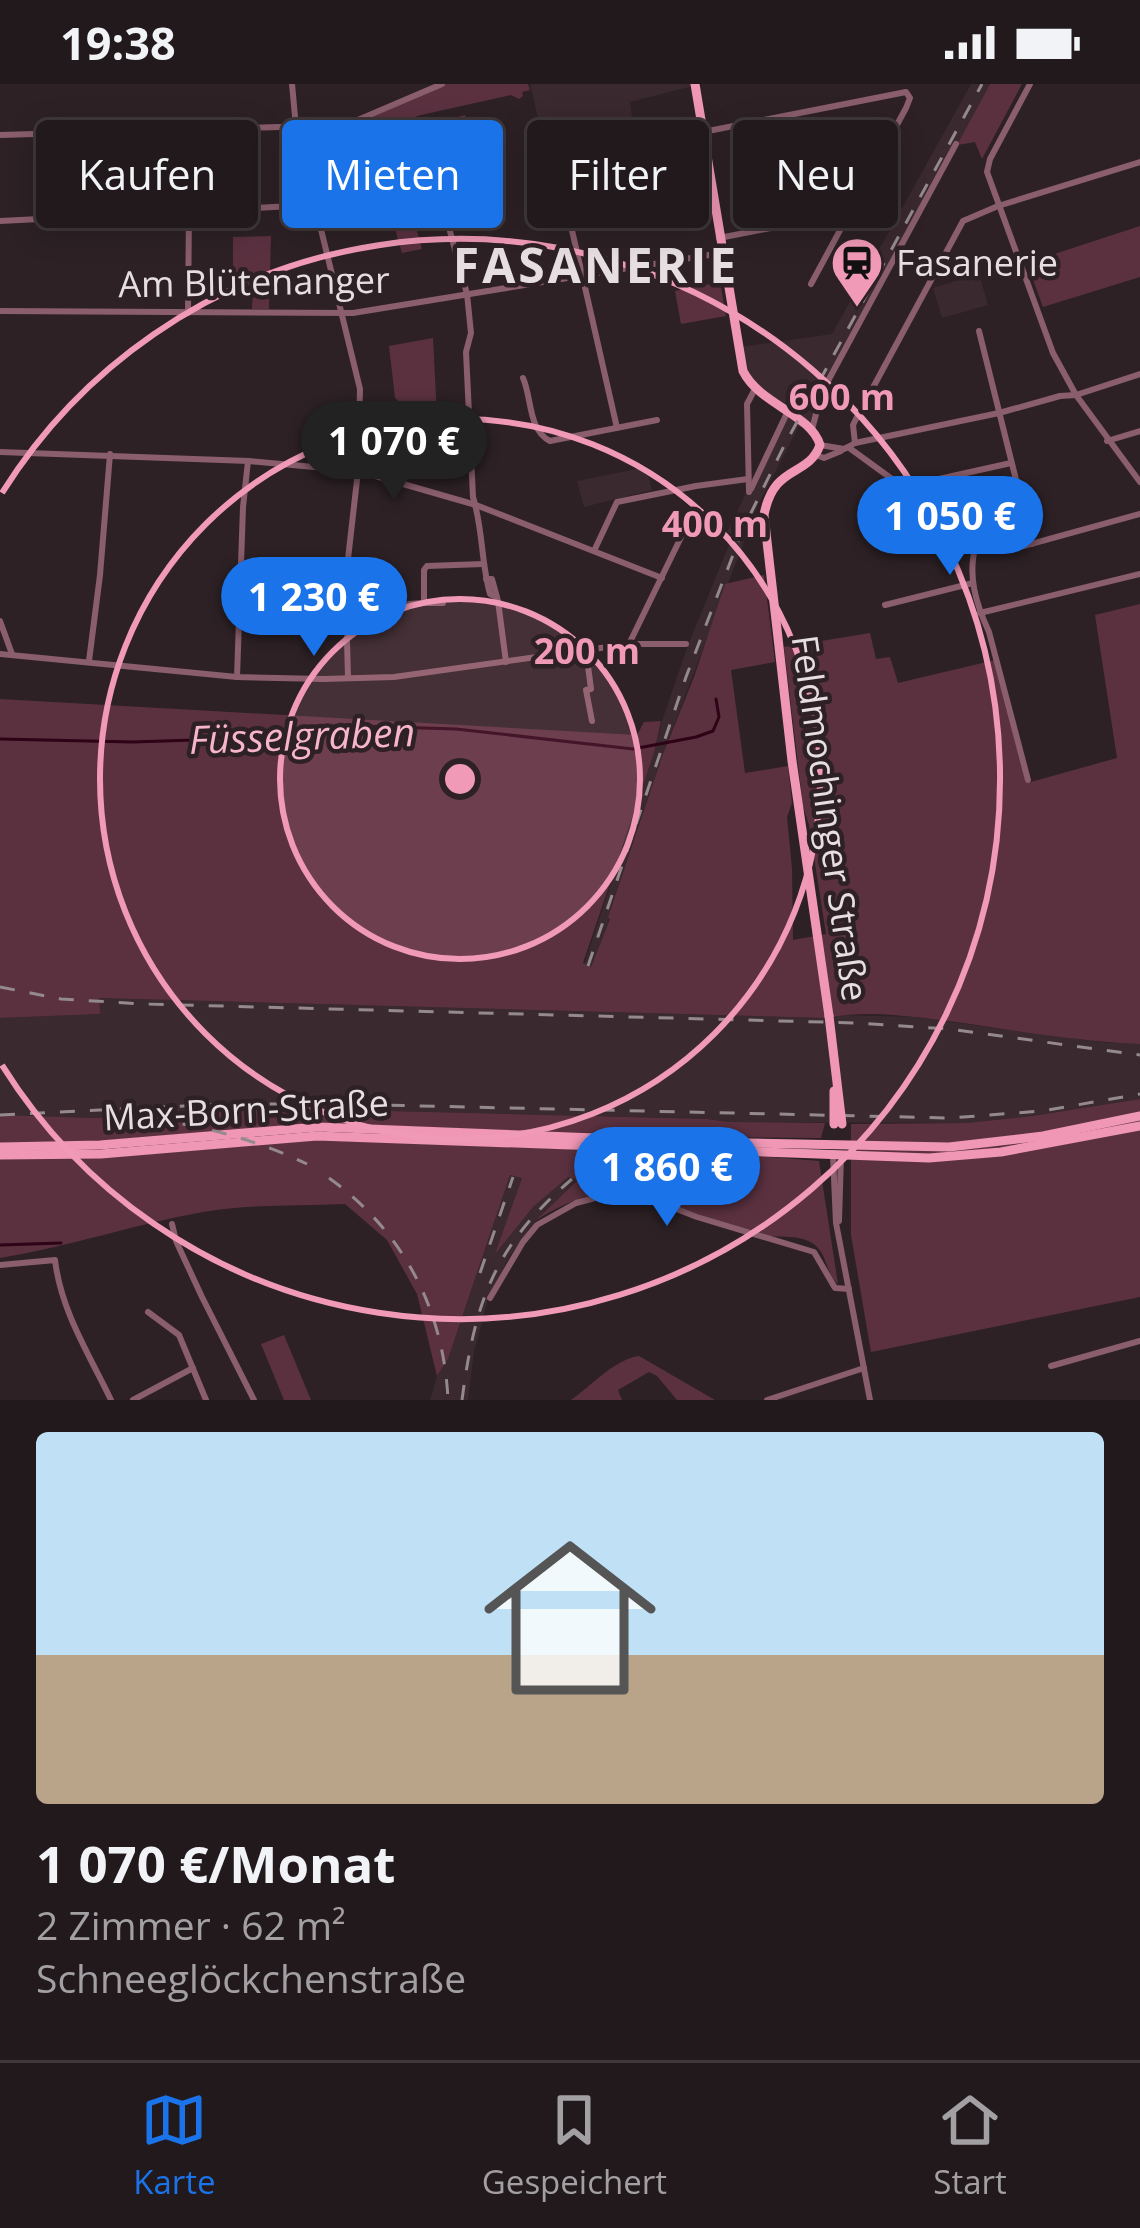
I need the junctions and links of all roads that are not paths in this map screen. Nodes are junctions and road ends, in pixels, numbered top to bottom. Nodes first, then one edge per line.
1 (292, 84) edge
2 (442, 84) edge
3 (695, 84) edge
4 (1030, 84) edge
5 (790, 115) junction
6 (295, 120) edge
7 (358, 120) edge
8 (701, 120) edge
9 (791, 120) edge
10 (898, 123) edge
11 (282, 127) edge
12 (709, 131) edge
13 (0, 136) edge
14 (956, 144) dead end
15 (1140, 162) edge
16 (709, 172) edge
17 (998, 206) junction
18 (36, 218) edge
19 (0, 220) edge
20 (189, 228) edge
21 (321, 228) edge
22 (449, 228) edge
23 (572, 228) edge
24 (771, 228) edge
25 (841, 228) edge
26 (719, 238) junction
27 (722, 253) junction
28 (584, 276) junction
29 (811, 284) dead end
30 (467, 295) junction
31 (0, 311) edge
32 (188, 313) junction
33 (342, 314) junction
34 (979, 331) dead end
35 (1140, 374) edge
36 (524, 378) dead end
37 (755, 389) junction
38 (1076, 395) junction
39 (999, 412) junction
40 (788, 413) junction
41 (657, 420) dead end
42 (617, 428) junction
43 (812, 429) junction
44 (1140, 431) edge
45 (1108, 441) junction
46 (849, 446) junction
47 (818, 450) junction
48 (0, 452) edge
49 (110, 454) junction
50 (248, 461) junction
51 (1011, 463) junction
52 (358, 471) junction
53 (748, 479) junction
54 (1140, 482) edge
55 (903, 487) junction
56 (476, 505) junction
57 (1140, 514) edge
58 (686, 527) dead end
59 (1032, 544) junction
60 (976, 545) junction
61 (594, 551) junction
62 (483, 564) junction
63 (1140, 574) edge
64 (662, 578) junction
65 (973, 583) junction
66 (424, 603) junction
67 (442, 603) dead end
68 (409, 604) dead end
69 (885, 605) dead end
70 (980, 613) junction
71 (0, 621) edge
72 (629, 644) junction
73 (686, 644) dead end
74 (586, 651) junction
75 (0, 654) edge
76 (12, 654) junction
77 (89, 661) junction
78 (506, 662) junction
79 (237, 677) junction
80 (348, 678) junction
81 (592, 722) dead end
82 (1028, 780) dead end
83 (1140, 1116) edge
84 (1140, 1126) edge
85 (837, 1150) junction
86 (0, 1151) edge
87 (172, 1224) dead end
88 (0, 1265) edge
89 (849, 1289) junction
90 (490, 1298) dead end
91 (148, 1312) dead end
92 (1140, 1341) edge
93 (1051, 1366) dead end
94 (193, 1368) junction
95 (864, 1368) junction
96 (111, 1400) edge
97 (133, 1400) edge
98 (206, 1400) edge
99 (254, 1400) edge
100 (767, 1400) edge
101 (870, 1400) edge

1 - 6 street
2 - 7 street
3 - 8 main road
4 - 17 street
5 - 9 street
5 - 10 street
5 - 12 street
11 - 13 street
14 - 43 street
15 - 17 street
16 - 26 main road
17 - 38 street
17 - 46 street
18 - 19 street
20 - 32 street
21 - 33 street
22 - 30 street
23 - 28 street
24 - 26 street
25 - 29 street
26 - 27 main road
27 - 28 street, Am Blütenanger
27 - 37 main road
28 - 30 street, Am Blütenanger
28 - 42 street
30 - 33 street, Am Blütenanger
30 - 56 street
31 - 32 street, Am Blütenanger
32 - 33 street, Am Blütenanger
33 - 52 street
34 - 39 street
35 - 38 street
36 - 42 street
37 - 40 main road
37 - 53 street
38 - 39 street
38 - 45 street
39 - 46 street
39 - 51 street
40 - 43 main road
40 - 53 street
41 - 42 street
43 - 47 main road
44 - 45 street
45 - 54 street
46 - 47 street
46 - 55 street
47 - 85 main road, Feldmochinger Straße, bridge
48 - 49 street
49 - 50 street
49 - 77 street
50 - 52 street
50 - 79 street
51 - 55 street
51 - 59 street
52 - 56 street
52 - 80 street
53 - 61 street
55 - 60 street
56 - 61 street
56 - 62 street
57 - 59 street
58 - 64 street
59 - 60 street
60 - 65 street
61 - 64 street
62 - 66 street
62 - 78 street
63 - 70 street
64 - 72 street
65 - 69 street
65 - 70 street
66 - 67 street
66 - 68 street
70 - 82 street
71 - 76 street
72 - 73 street
72 - 74 street
74 - 78 street
74 - 81 street
75 - 76 street
76 - 77 street
77 - 79 street
78 - 80 street
79 - 80 street
83 - 85 main road, Max-Born-Straße
84 - 85 main road, Max-Born-Straße
85 - 86 main road, Max-Born-Straße
85 - 89 street, Feldmochinger Straße
87 - 99 street
88 - 96 street
89 - 90 street
89 - 95 street, Feldmochinger Straße
91 - 94 street
92 - 93 street
94 - 97 street
94 - 98 street
95 - 100 street
95 - 101 street, Feldmochinger Straße

